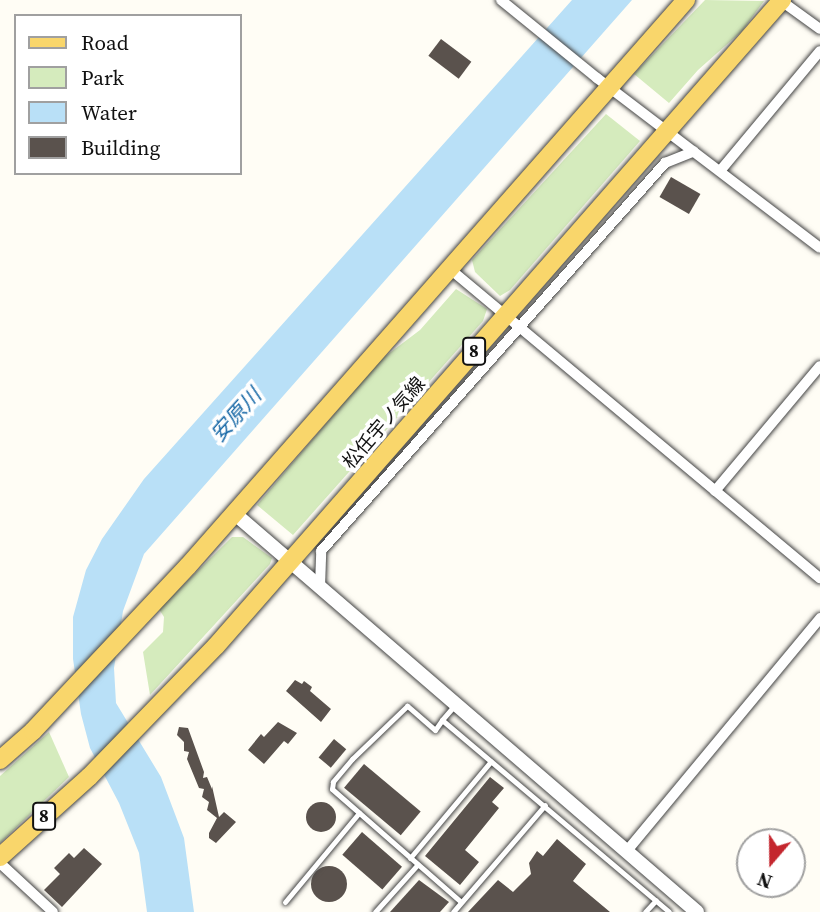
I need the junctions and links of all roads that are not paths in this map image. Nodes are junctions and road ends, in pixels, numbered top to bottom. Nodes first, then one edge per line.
1 (501, 0) edge
2 (686, 0) edge
3 (781, 0) edge
4 (820, 29) edge
5 (820, 51) edge
6 (603, 82) junction
7 (668, 132) junction
8 (694, 151) junction
9 (720, 171) junction
10 (820, 248) edge
11 (450, 269) junction
12 (505, 313) junction
13 (521, 326) junction
14 (820, 366) edge
15 (715, 491) junction
16 (234, 513) junction
17 (290, 561) junction
18 (820, 578) edge
19 (320, 587) junction
20 (820, 618) edge
21 (456, 704) junction
22 (442, 720) junction
23 (0, 760) edge
24 (491, 761) junction
25 (545, 805) junction
26 (359, 813) junction
27 (626, 852) junction
28 (0, 857) edge
29 (410, 858) junction
30 (0, 863) edge
31 (418, 864) junction
32 (656, 900) junction
33 (285, 902) dead end
34 (461, 902) junction
35 (53, 912) edge
36 (375, 912) edge
37 (453, 912) edge
38 (645, 912) edge
39 (669, 912) edge
40 (697, 912) edge

1 - 6 street
2 - 6 main road
3 - 4 street
3 - 7 main road, 松任宇ノ気線 / 8
5 - 9 street
6 - 7 street
6 - 11 main road
7 - 8 street
7 - 12 main road, 松任宇ノ気線 / 8
8 - 9 street
8 - 13 street
9 - 10 street
11 - 12 street
11 - 16 main road
12 - 13 street
12 - 17 main road, 松任宇ノ気線 / 8
13 - 15 street
13 - 19 street
14 - 15 street
15 - 18 street
16 - 17 street
16 - 23 main road
17 - 19 street
17 - 28 main road, 松任宇ノ気線 / 8
19 - 21 street
20 - 27 street
21 - 22 lane
21 - 27 street
22 - 24 lane
22 - 26 lane
24 - 25 lane
24 - 29 lane
25 - 32 lane
25 - 34 lane
26 - 29 lane
26 - 33 lane
27 - 40 street
29 - 31 lane
30 - 35 street
31 - 34 lane
31 - 36 lane
32 - 38 lane
32 - 39 lane
34 - 37 lane

